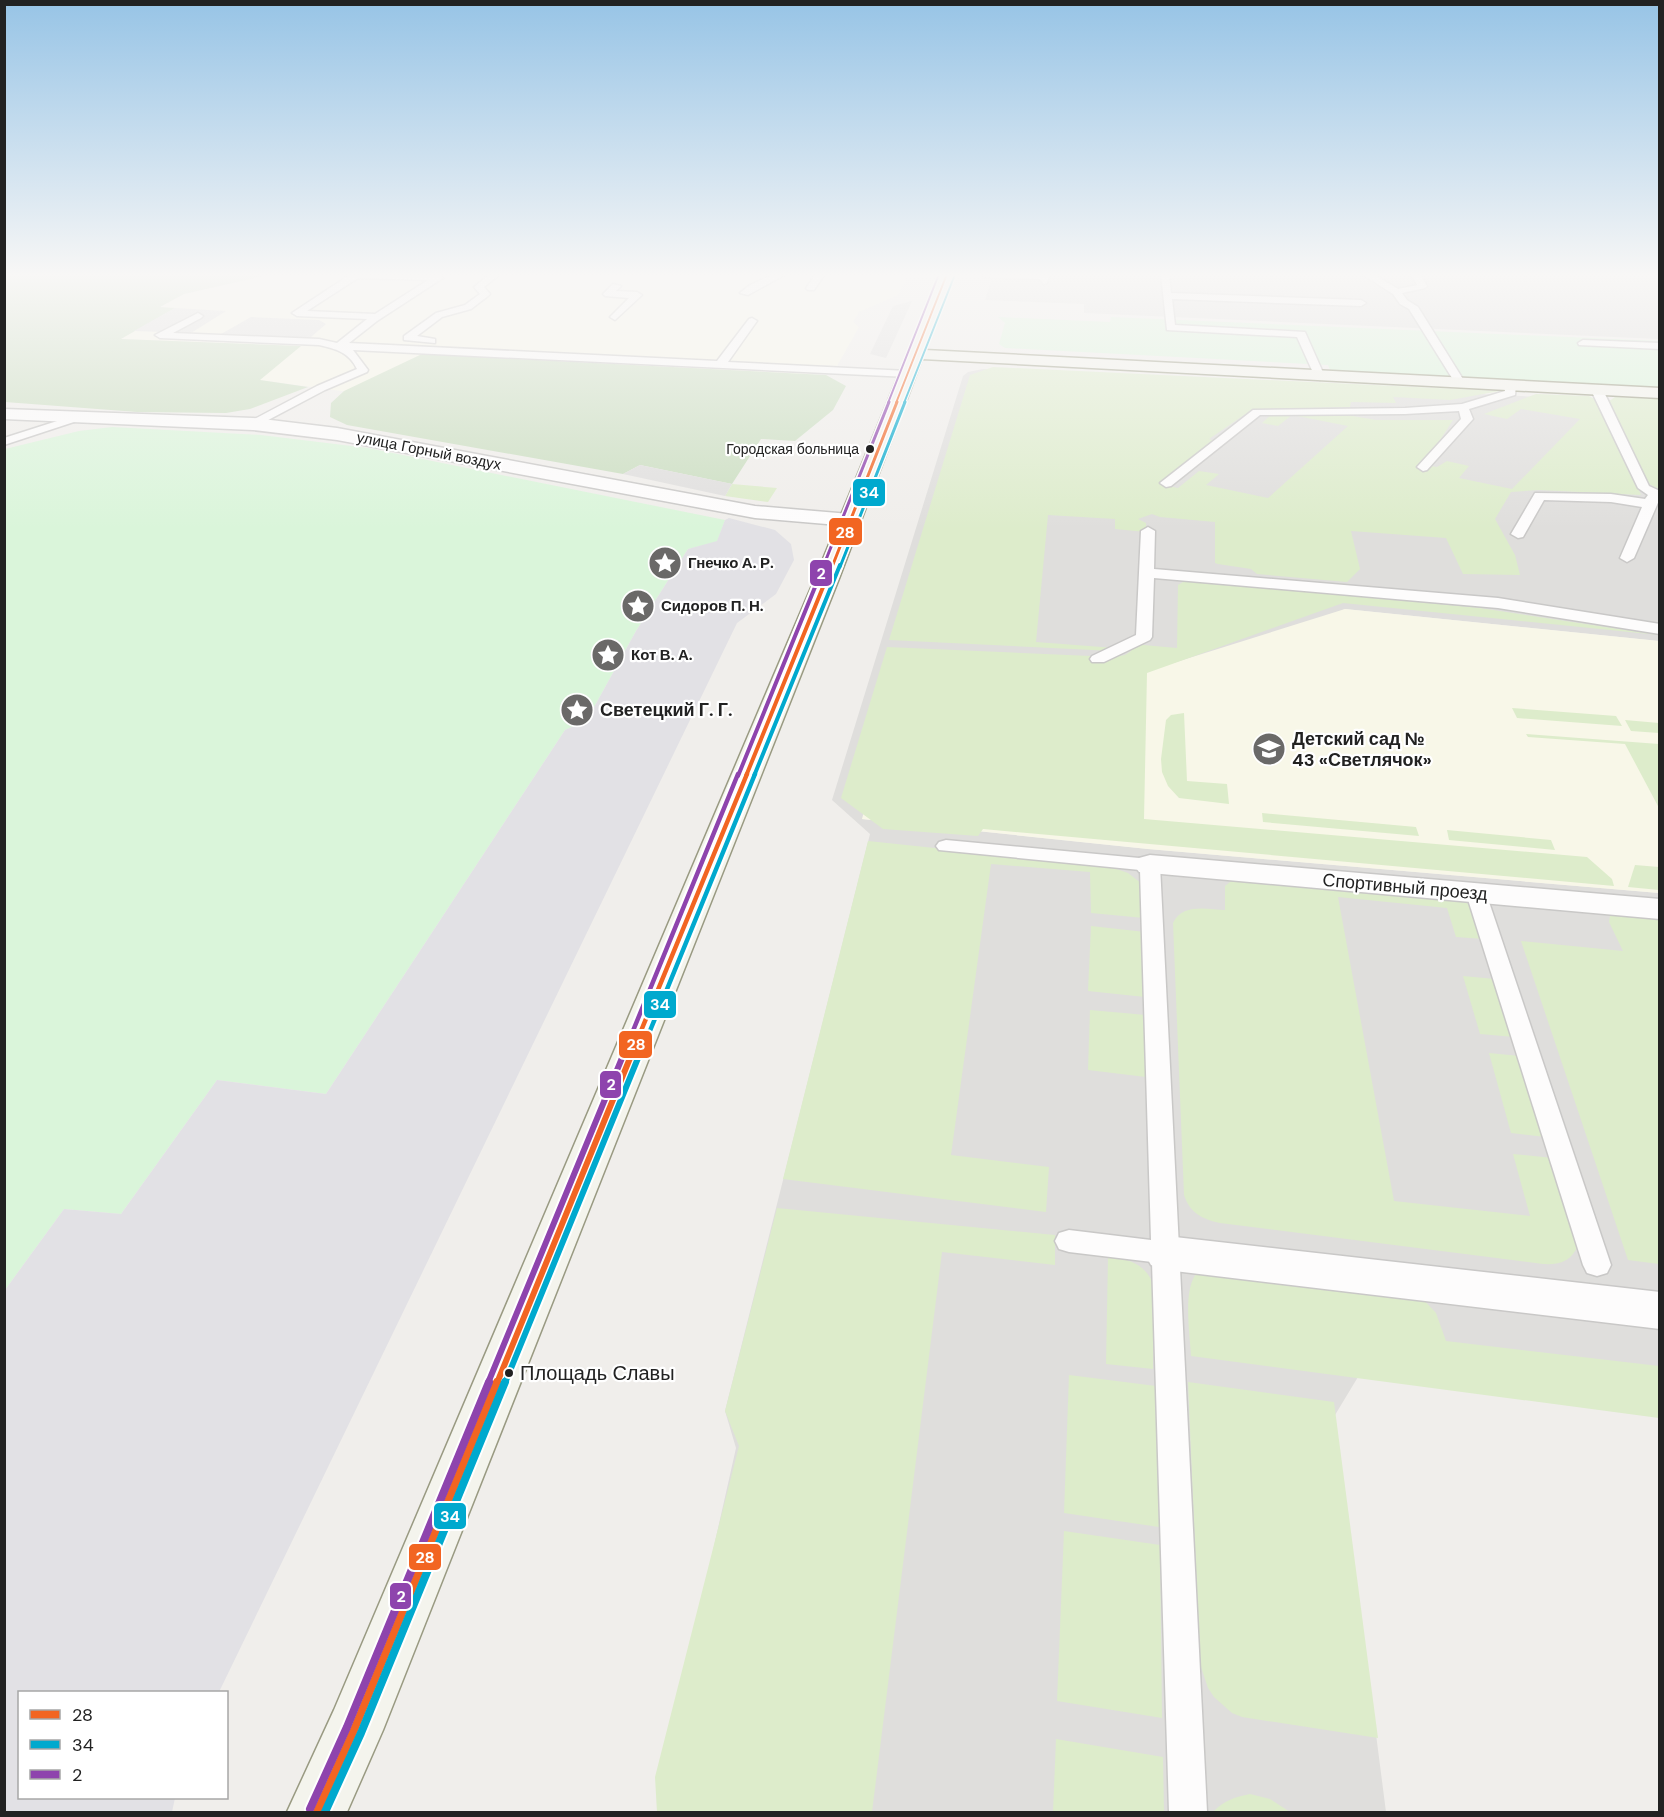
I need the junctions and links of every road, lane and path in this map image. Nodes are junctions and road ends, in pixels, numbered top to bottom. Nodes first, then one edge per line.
1 (358, 359) edge
2 (584, 359) edge
3 (602, 359) edge
4 (725, 359) edge
5 (914, 359) edge
6 (1312, 359) edge
7 (1445, 359) edge
8 (607, 360) junction
9 (912, 364) junction
10 (720, 365) junction
11 (1320, 377) junction
12 (1461, 384) junction
13 (1510, 386) junction
14 (1597, 390) junction
15 (1659, 393) edge
16 (1463, 407) junction
17 (4, 414) edge
18 (76, 418) junction
19 (253, 424) junction
20 (4, 442) edge
21 (1423, 467) dead end
22 (1166, 483) dead end
23 (1655, 497) edge
24 (850, 520) junction
25 (1148, 531) dead end
26 (1518, 534) dead end
27 (1627, 558) dead end
28 (1148, 573) junction
29 (1659, 629) edge
30 (1098, 659) dead end
31 (946, 846) dead end
32 (1150, 864) junction
33 (1476, 893) junction
34 (1659, 909) edge
35 (1070, 1241) dead end
36 (1166, 1253) junction
37 (1597, 1265) dead end
38 (1659, 1311) edge
39 (317, 1812) edge
40 (1188, 1812) edge

1 - 19 lane
2 - 8 lane
3 - 8 lane
4 - 10 lane
5 - 9 main road
6 - 11 lane
7 - 12 lane
8 - 10 lane
9 - 10 lane
9 - 11 main road
9 - 24 main road
11 - 12 main road
12 - 13 main road
13 - 14 main road
13 - 16 lane
14 - 15 main road
14 - 23 lane
16 - 21 lane
16 - 22 lane
17 - 18 street, улица Горный воздух
18 - 19 street, улица Горный воздух
18 - 20 lane
19 - 24 street, улица Горный воздух
23 - 26 lane
23 - 27 lane
24 - 39 main road
25 - 28 lane
28 - 29 lane
28 - 30 lane
31 - 32 lane
32 - 33 street, Спортивный проезд
32 - 36 lane
33 - 34 street, Спортивный проезд
33 - 37 lane
35 - 36 lane
36 - 38 street
36 - 40 lane

